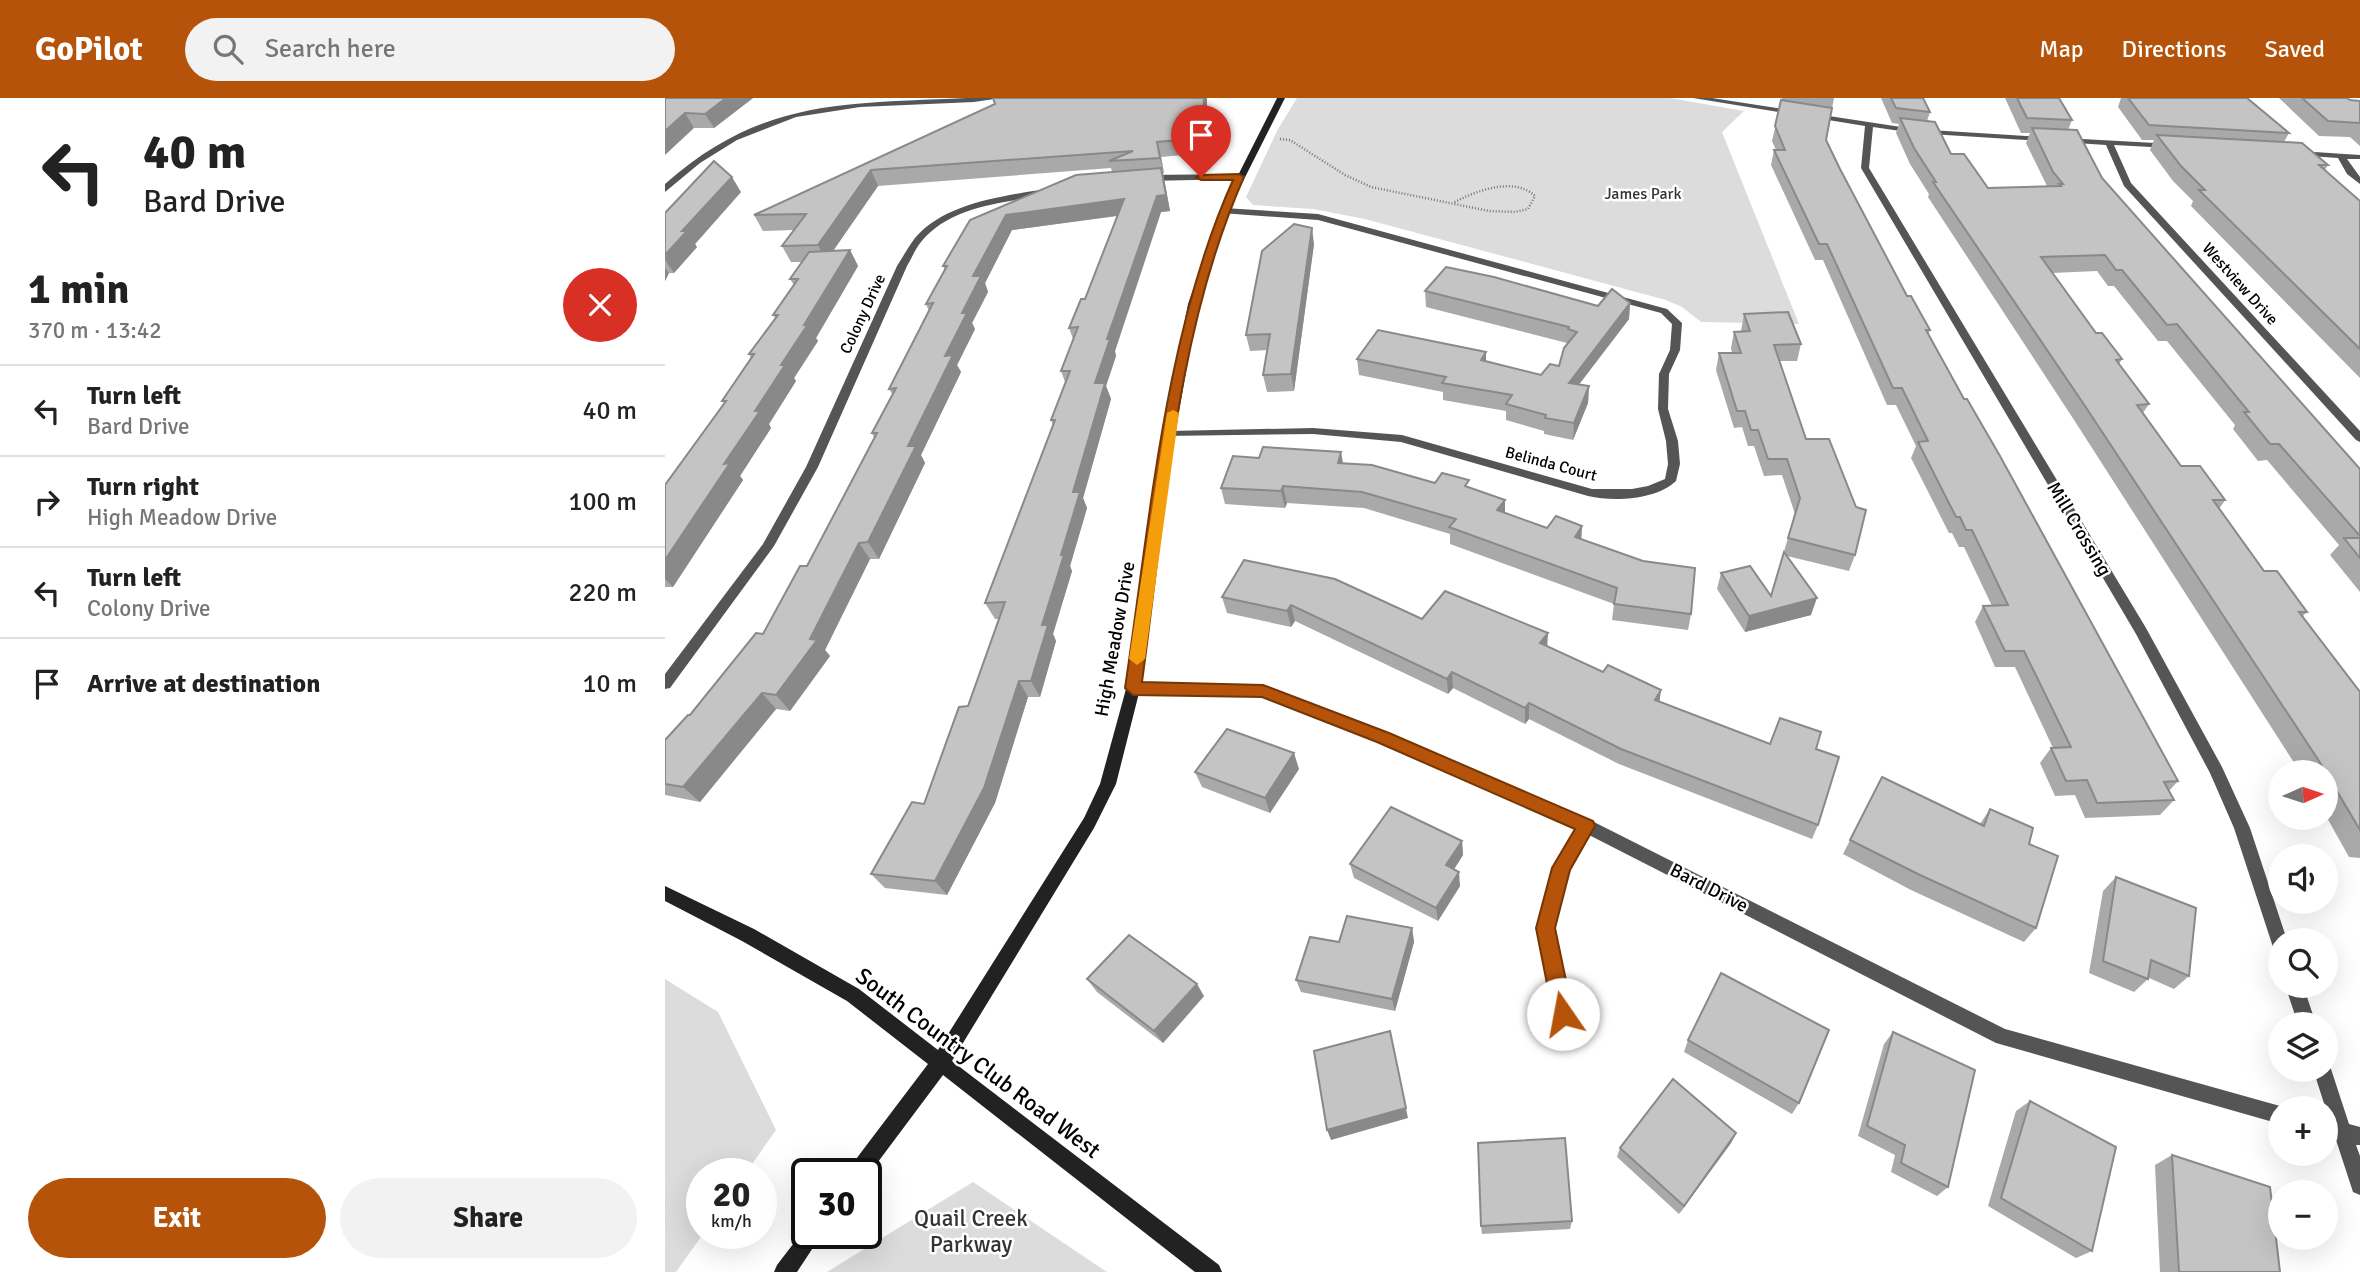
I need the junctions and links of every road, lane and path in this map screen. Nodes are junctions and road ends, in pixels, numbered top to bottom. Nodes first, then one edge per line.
1 (809, 98) edge
2 (997, 98) edge
3 (1280, 98) edge
4 (1697, 98) edge
5 (814, 111) junction
6 (1869, 125) junction
7 (1258, 139) junction
8 (2109, 143) junction
9 (2178, 146) edge
10 (2286, 153) edge
11 (2341, 156) junction
12 (2360, 157) edge
13 (1239, 177) junction
14 (1133, 179) edge
15 (2360, 181) edge
16 (665, 189) edge
17 (1055, 190) edge
18 (1453, 203) junction
19 (1224, 211) junction
20 (1169, 434) junction
21 (2360, 438) edge
22 (665, 684) edge
23 (1133, 688) junction
24 (1586, 826) junction
25 (665, 893) edge
26 (2275, 928) edge
27 (1563, 1014) dead end
28 (940, 1064) junction
29 (2326, 1082) edge
30 (2268, 1112) edge
31 (2343, 1133) edge
32 (869, 1158) edge
33 (2360, 1185) edge
34 (802, 1249) edge
35 (784, 1272) edge
36 (1213, 1272) edge

1 - 5 street
2 - 5 street
3 - 7 street, High Meadow Drive
4 - 6 street
5 - 16 street
6 - 8 street
6 - 26 street, Mill Crossing
7 - 13 street, High Meadow Drive
7 - 18 path
8 - 9 street
8 - 21 street, Westview Drive
10 - 11 street
11 - 12 street
11 - 15 street
13 - 14 street
13 - 19 street, High Meadow Drive
17 - 22 street, Colony Drive
18 - 18 path
19 - 20 street, High Meadow Drive
19 - 20 street, Belinda Court
20 - 23 street, High Meadow Drive
23 - 24 street, Bard Drive
23 - 28 street, High Meadow Drive
24 - 27 street
24 - 30 street, Bard Drive
25 - 28 street, South Country Club Road West
28 - 32 street, High Meadow Drive
28 - 36 street, South Country Club Road West
29 - 31 street
31 - 33 street
34 - 35 street

